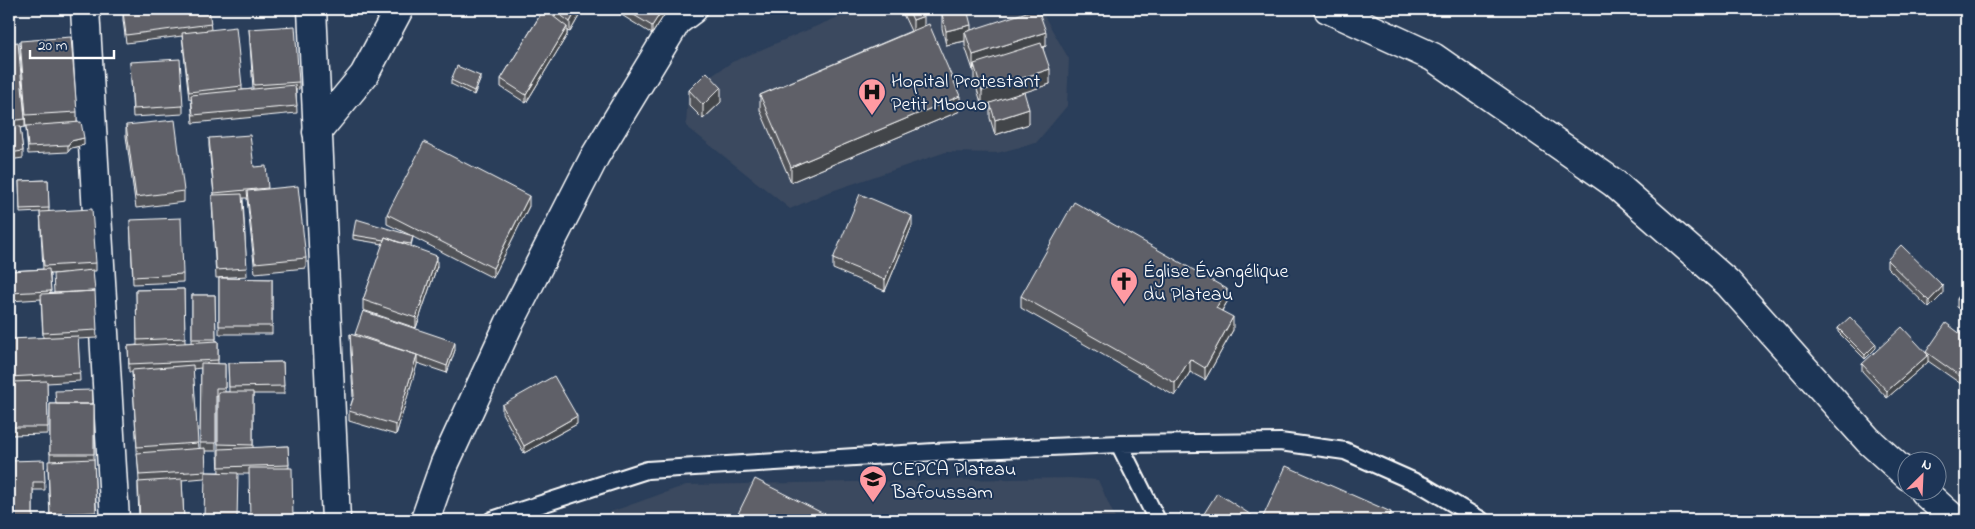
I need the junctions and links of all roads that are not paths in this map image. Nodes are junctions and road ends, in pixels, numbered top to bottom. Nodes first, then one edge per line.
1 (85, 9) edge
2 (312, 9) edge
3 (399, 9) edge
4 (693, 9) edge
5 (1328, 9) edge
6 (317, 132) junction
7 (1119, 444) junction
8 (1898, 467) edge
9 (1935, 502) edge
10 (115, 520) edge
11 (336, 520) edge
12 (425, 520) edge
13 (492, 520) edge
14 (1157, 520) edge
15 (1481, 520) edge
16 (1955, 520) edge

1 - 10 street
2 - 6 street
3 - 6 street
4 - 12 street
5 - 8 street
6 - 11 street
7 - 13 lane
7 - 14 lane
7 - 15 lane
9 - 16 street

